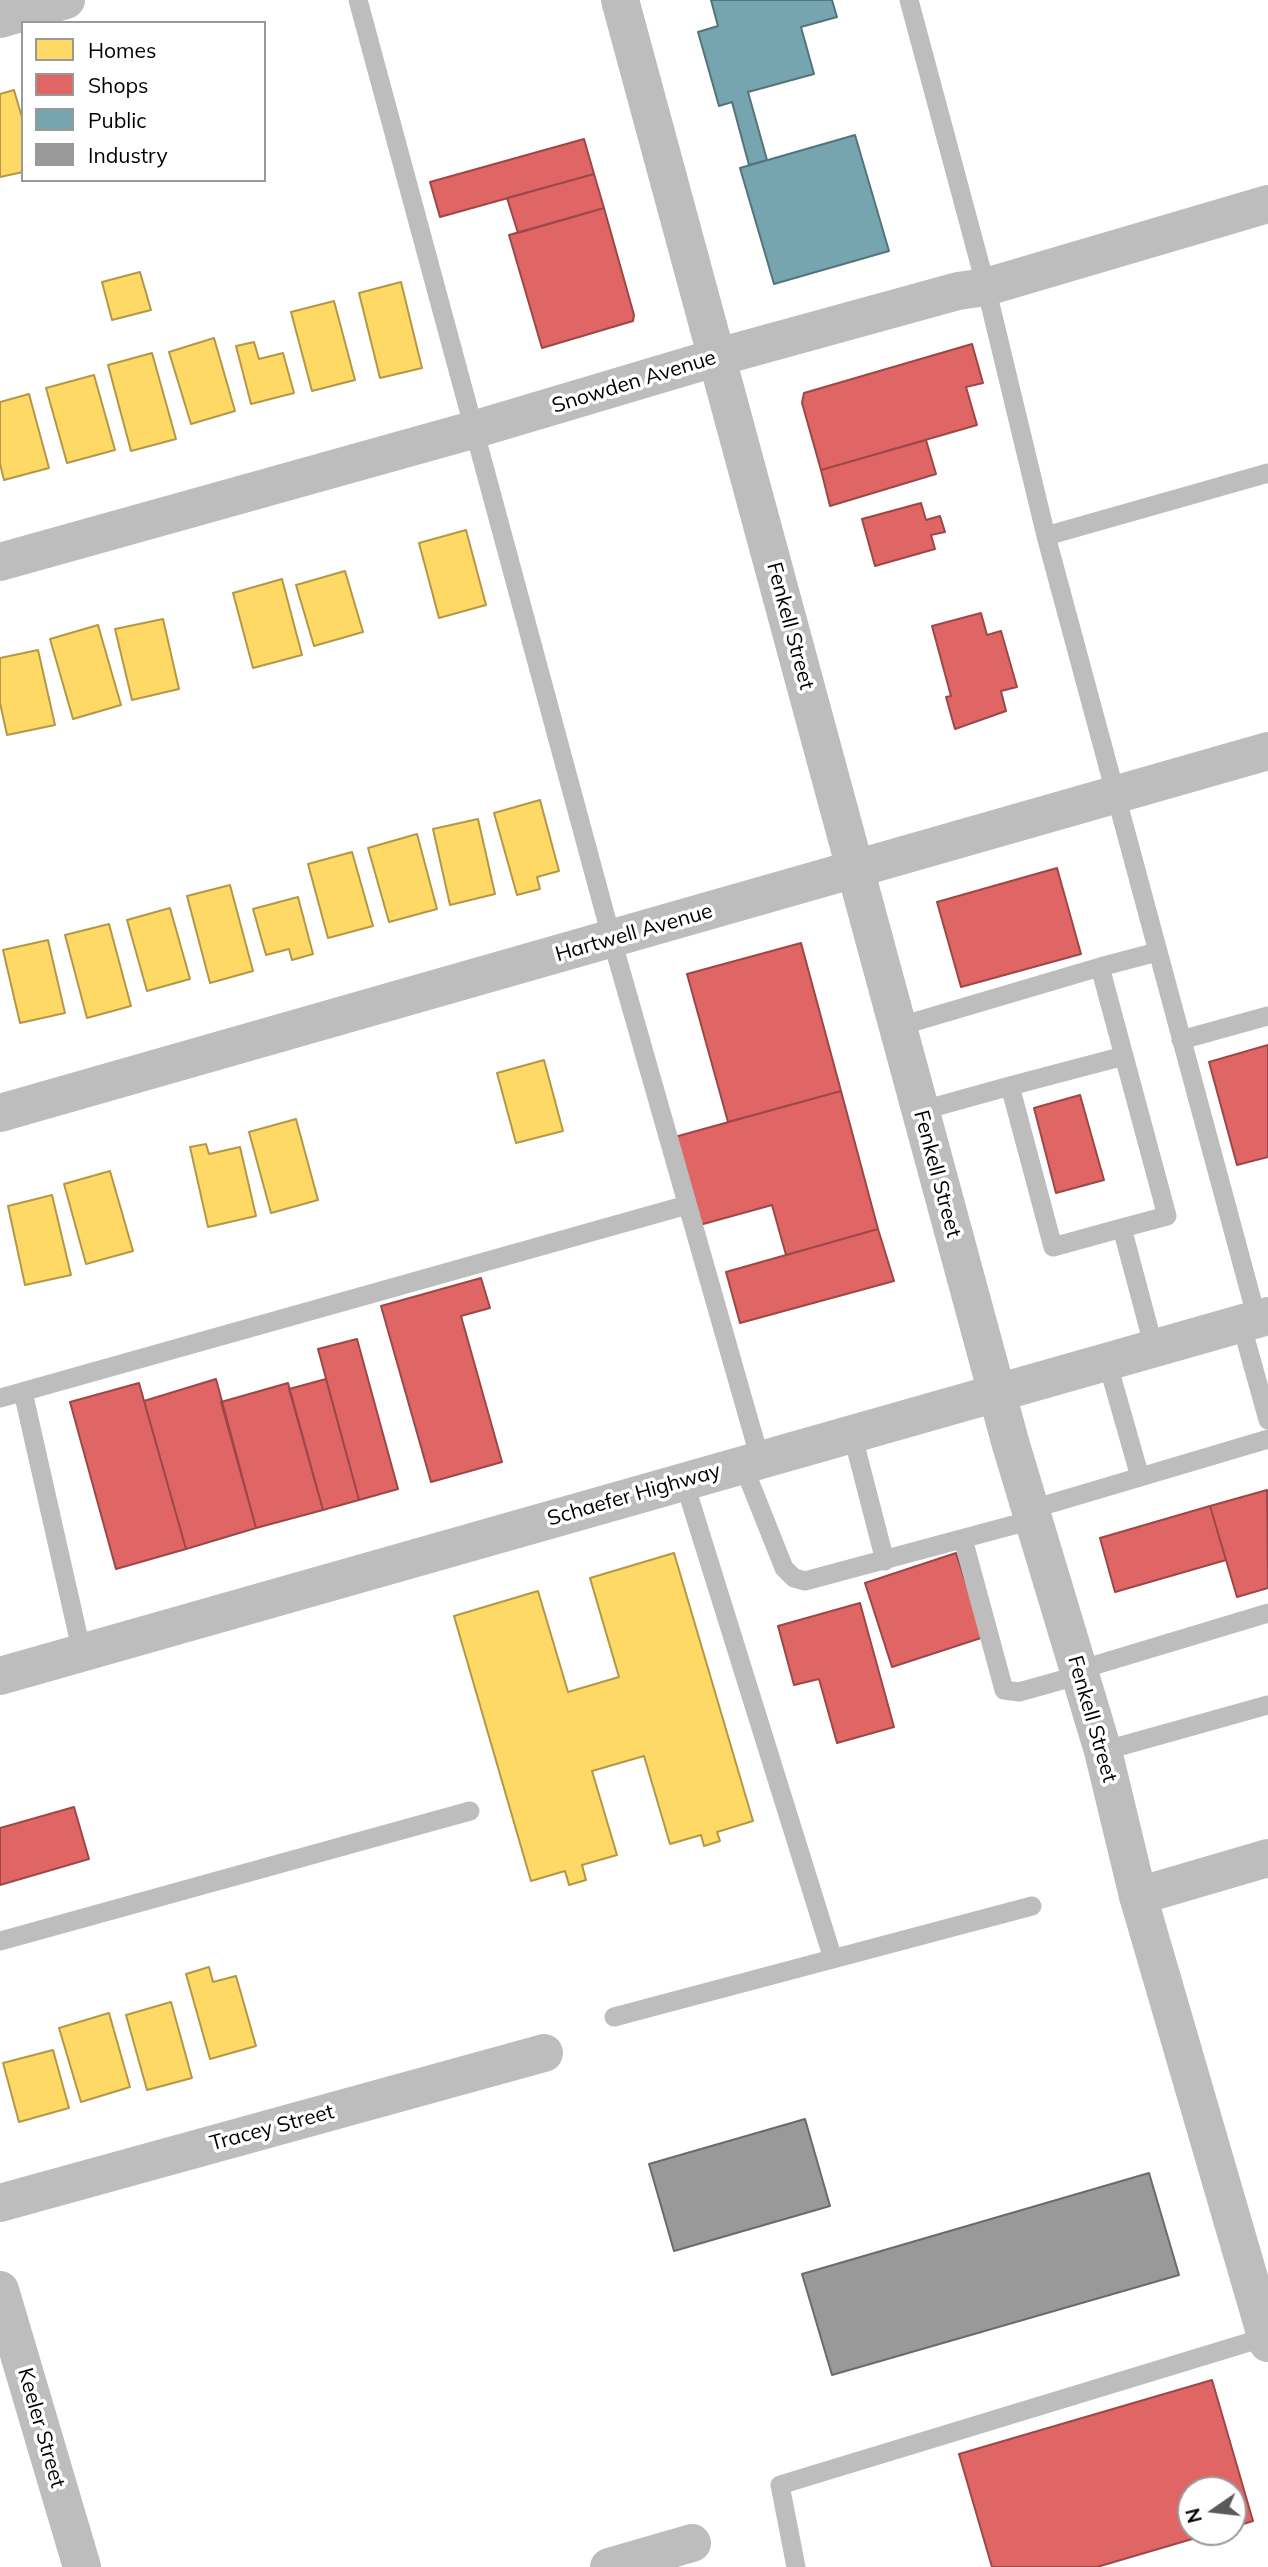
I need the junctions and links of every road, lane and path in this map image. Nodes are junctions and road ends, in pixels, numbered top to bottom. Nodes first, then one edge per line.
1 (66, 0) edge
2 (358, 0) edge
3 (620, 0) edge
4 (909, 0) edge
5 (0, 19) edge
6 (1268, 204) edge
7 (986, 287) junction
8 (718, 357) junction
9 (475, 429) junction
10 (1268, 473) edge
11 (1046, 536) junction
12 (0, 562) edge
13 (1268, 751) edge
14 (1114, 795) junction
15 (855, 870) junction
16 (612, 940) junction
17 (1157, 952) junction
18 (1100, 967) junction
19 (1268, 1016) edge
20 (897, 1027) junction
21 (1181, 1040) junction
22 (1124, 1056) junction
23 (1010, 1086) junction
24 (920, 1111) junction
25 (0, 1113) edge
26 (687, 1205) junction
27 (1122, 1228) junction
28 (1255, 1319) edge
29 (1154, 1348) junction
30 (1107, 1361) junction
31 (23, 1392) junction
32 (997, 1393) junction
33 (0, 1398) edge
34 (1268, 1420) edge
35 (852, 1433) junction
36 (1268, 1439) edge
37 (752, 1462) junction
38 (1140, 1477) junction
39 (684, 1481) junction
40 (1031, 1515) junction
41 (963, 1539) junction
42 (886, 1561) junction
43 (1268, 1613) edge
44 (82, 1653) junction
45 (1079, 1673) junction
46 (0, 1676) edge
47 (1268, 1705) edge
48 (1103, 1751) junction
49 (470, 1811) dead end
50 (1268, 1858) edge
51 (1138, 1896) junction
52 (1032, 1906) dead end
53 (0, 1941) edge
54 (833, 1959) junction
55 (614, 2018) dead end
56 (544, 2053) dead end
57 (0, 2203) edge
58 (0, 2290) edge
59 (1267, 2340) edge
60 (692, 2543) dead end
61 (82, 2567) edge
62 (609, 2567) edge
63 (796, 2567) edge

1 - 5 street
2 - 9 lane
3 - 8 street, Fenkell Street
4 - 7 lane
6 - 7 street, Snowden Avenue
7 - 8 street, Snowden Avenue
7 - 11 lane
8 - 9 street, Snowden Avenue
8 - 15 street, Fenkell Street
9 - 12 street, Snowden Avenue
9 - 16 lane
10 - 11 lane
11 - 14 lane
13 - 14 street, Hartwell Avenue
14 - 15 street, Hartwell Avenue
14 - 17 lane
15 - 16 street, Hartwell Avenue
15 - 20 street, Fenkell Street
16 - 25 street, Hartwell Avenue
16 - 26 lane
17 - 18 lane
17 - 21 lane
18 - 20 lane
18 - 22 lane
19 - 21 lane
20 - 24 street, Fenkell Street
21 - 28 lane
22 - 23 lane
22 - 27 lane
23 - 24 lane
23 - 27 lane
24 - 32 street, Fenkell Street
26 - 31 lane
26 - 37 lane
27 - 29 lane
28 - 29 street, Schaefer Highway
28 - 34 lane
29 - 30 street, Schaefer Highway
30 - 32 street, Schaefer Highway
30 - 38 lane
31 - 33 lane
31 - 44 lane
32 - 35 street, Schaefer Highway
32 - 40 street, Fenkell Street
35 - 37 street, Schaefer Highway
35 - 42 lane
36 - 38 lane
37 - 39 street, Schaefer Highway
37 - 42 lane
38 - 40 lane
39 - 44 street, Schaefer Highway
39 - 54 lane
40 - 41 lane
40 - 45 street, Fenkell Street
41 - 42 lane
41 - 45 lane
43 - 45 lane
44 - 46 street, Schaefer Highway
45 - 48 street, Fenkell Street
47 - 48 lane
48 - 51 street, Fenkell Street
49 - 53 lane
50 - 51 street
51 - 59 street, Fenkell Street
52 - 54 lane
54 - 55 lane
56 - 57 street, Tracey Street
58 - 61 street, Keeler Street
59 - 63 lane
60 - 62 street

